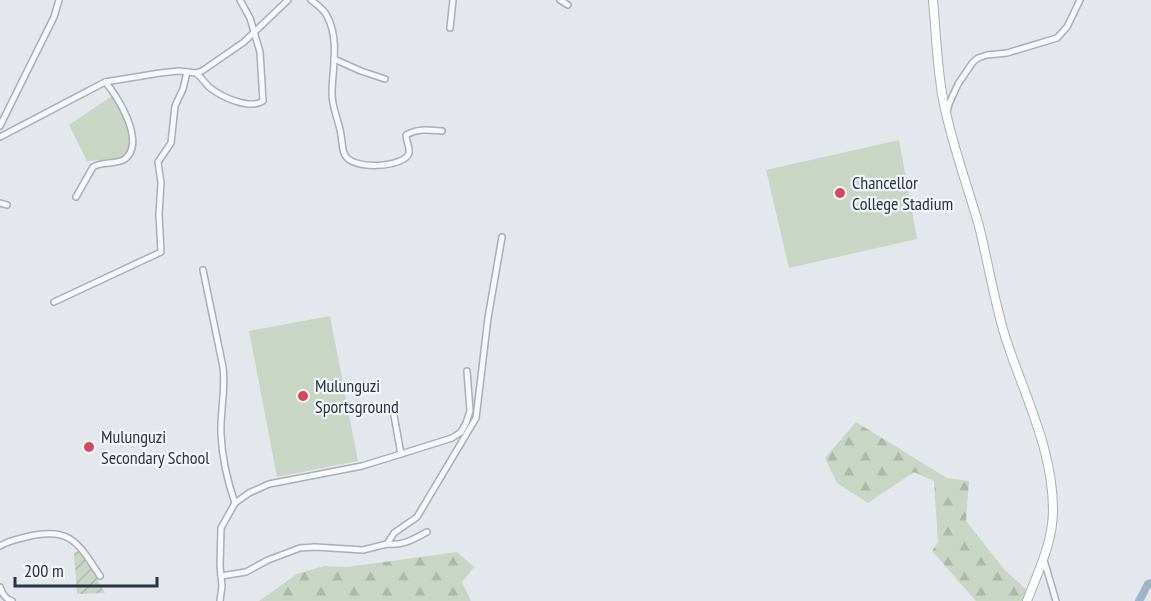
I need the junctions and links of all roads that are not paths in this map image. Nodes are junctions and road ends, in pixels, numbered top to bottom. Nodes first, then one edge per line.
1 (59, 0) edge
2 (240, 0) edge
3 (288, 0) edge
4 (311, 0) edge
5 (453, 0) edge
6 (560, 0) edge
7 (933, 0) edge
8 (1080, 0) edge
9 (568, 5) dead end
10 (450, 28) dead end
11 (255, 33) junction
12 (334, 59) junction
13 (187, 72) junction
14 (196, 73) junction
15 (385, 79) dead end
16 (105, 82) junction
17 (946, 114) junction
18 (0, 126) edge
19 (442, 132) dead end
20 (0, 137) edge
21 (76, 197) dead end
22 (0, 203) edge
23 (7, 205) dead end
24 (502, 237) dead end
25 (203, 270) dead end
26 (54, 302) dead end
27 (467, 371) dead end
28 (393, 410) dead end
29 (401, 454) junction
30 (235, 503) junction
31 (427, 532) dead end
32 (387, 544) junction
33 (0, 546) edge
34 (1043, 559) junction
35 (100, 576) dead end
36 (221, 576) junction
37 (0, 587) edge
38 (12, 601) edge
39 (220, 601) edge
40 (1028, 601) edge
41 (1056, 601) edge

1 - 18 street
2 - 11 street
3 - 11 street
4 - 12 street
5 - 10 street
6 - 9 street
7 - 17 street
8 - 17 street
11 - 14 street
11 - 14 street
12 - 15 street
12 - 19 street
13 - 14 street
13 - 16 street
13 - 26 street
16 - 20 street
16 - 21 street
17 - 34 street
22 - 23 street
24 - 32 street
25 - 30 street
27 - 29 street
28 - 29 street
29 - 30 street
30 - 36 street
31 - 32 street
32 - 36 street
33 - 35 street
34 - 40 street
34 - 41 street
36 - 39 street
37 - 38 street

